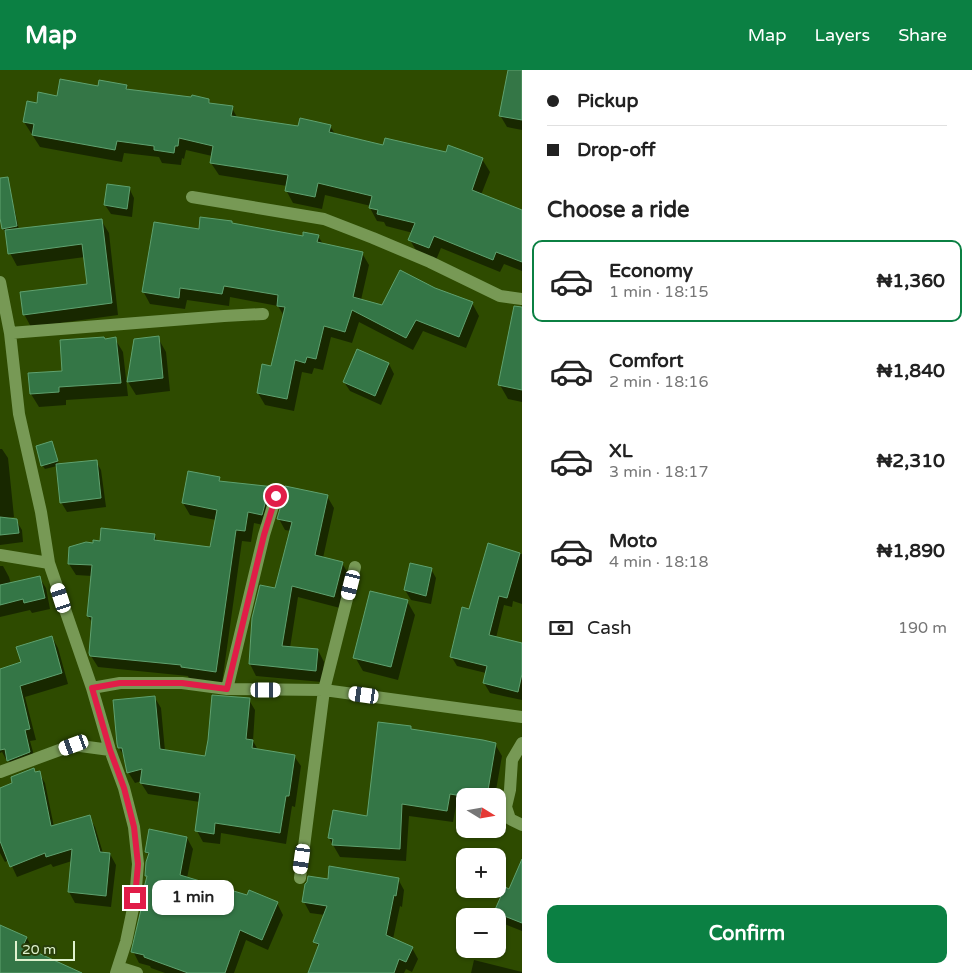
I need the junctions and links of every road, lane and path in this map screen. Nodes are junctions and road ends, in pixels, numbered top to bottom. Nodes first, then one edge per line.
1 (192, 197) dead end
2 (0, 282) edge
3 (522, 299) edge
4 (263, 314) dead end
5 (10, 333) junction
6 (276, 496) dead end
7 (0, 555) edge
8 (49, 563) junction
9 (356, 567) dead end
10 (92, 688) junction
11 (227, 689) junction
12 (324, 690) junction
13 (522, 717) edge
14 (522, 743) edge
15 (110, 750) junction
16 (0, 772) edge
17 (522, 826) edge
18 (300, 878) dead end
19 (117, 970) edge
20 (136, 973) edge

1 - 3 street
2 - 5 street
4 - 5 street
5 - 8 street
6 - 11 street
7 - 8 street
8 - 10 street
9 - 12 street
10 - 11 street
10 - 15 street
11 - 12 street
12 - 13 street
12 - 18 street
14 - 17 street
15 - 16 street
15 - 19 street
19 - 20 street

